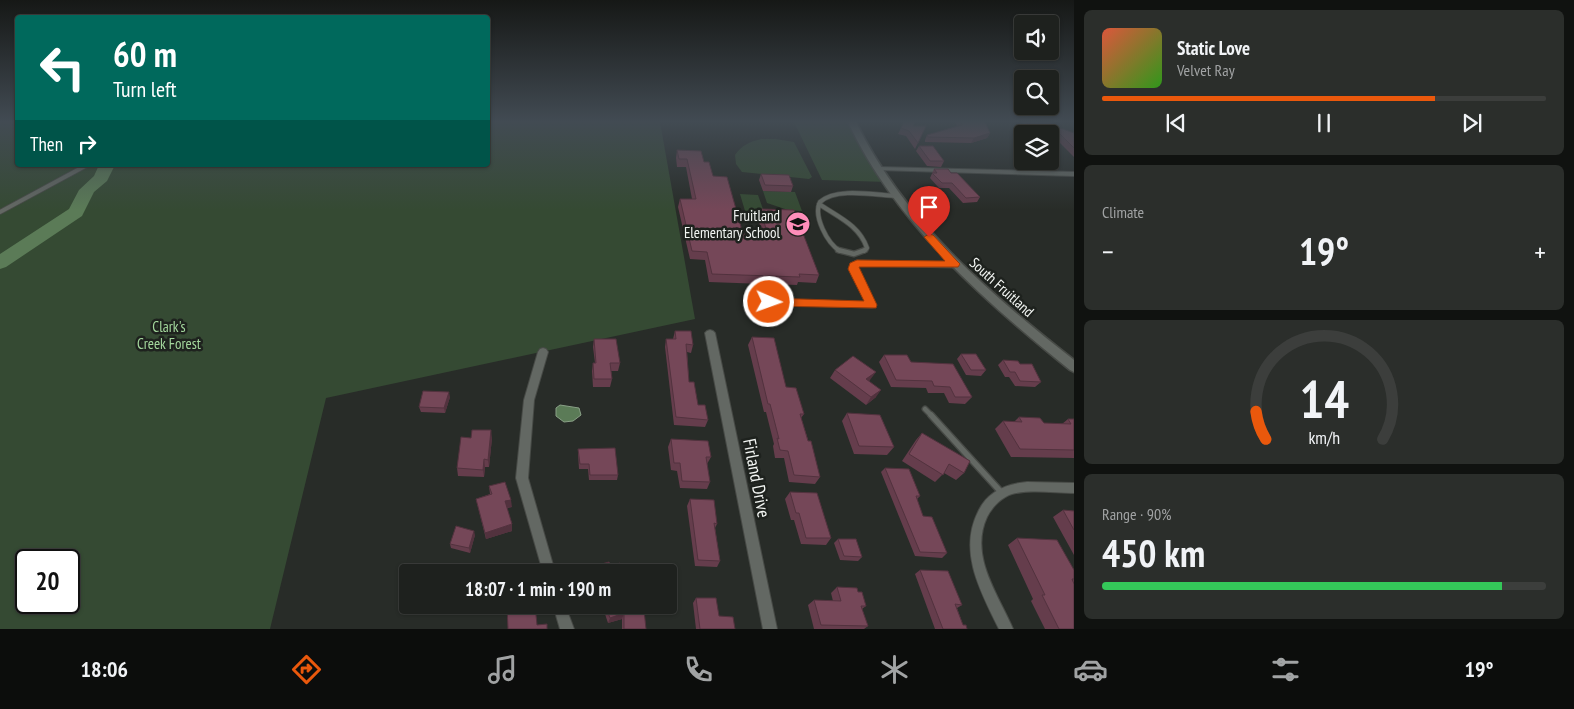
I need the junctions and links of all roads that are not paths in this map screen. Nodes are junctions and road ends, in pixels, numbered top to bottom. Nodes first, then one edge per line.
1 (869, 151) edge
2 (84, 167) edge
3 (880, 169) junction
4 (1074, 174) edge
5 (898, 196) junction
6 (819, 204) junction
7 (0, 212) edge
8 (954, 264) junction
9 (752, 302) dead end
10 (710, 333) dead end
11 (542, 352) dead end
12 (1074, 367) edge
13 (925, 409) dead end
14 (1074, 488) edge
15 (1001, 492) junction
16 (547, 564) edge
17 (562, 614) edge
18 (567, 629) edge
19 (770, 629) edge
20 (1006, 629) edge

1 - 3 street, South Fruitland
2 - 7 lane
3 - 4 street
3 - 5 street, South Fruitland
5 - 6 lane
5 - 8 street, South Fruitland
6 - 6 lane
8 - 9 lane
8 - 12 street, South Fruitland
10 - 19 street, Firland Drive
11 - 16 street
13 - 15 lane
14 - 15 street
15 - 20 street
17 - 18 street

